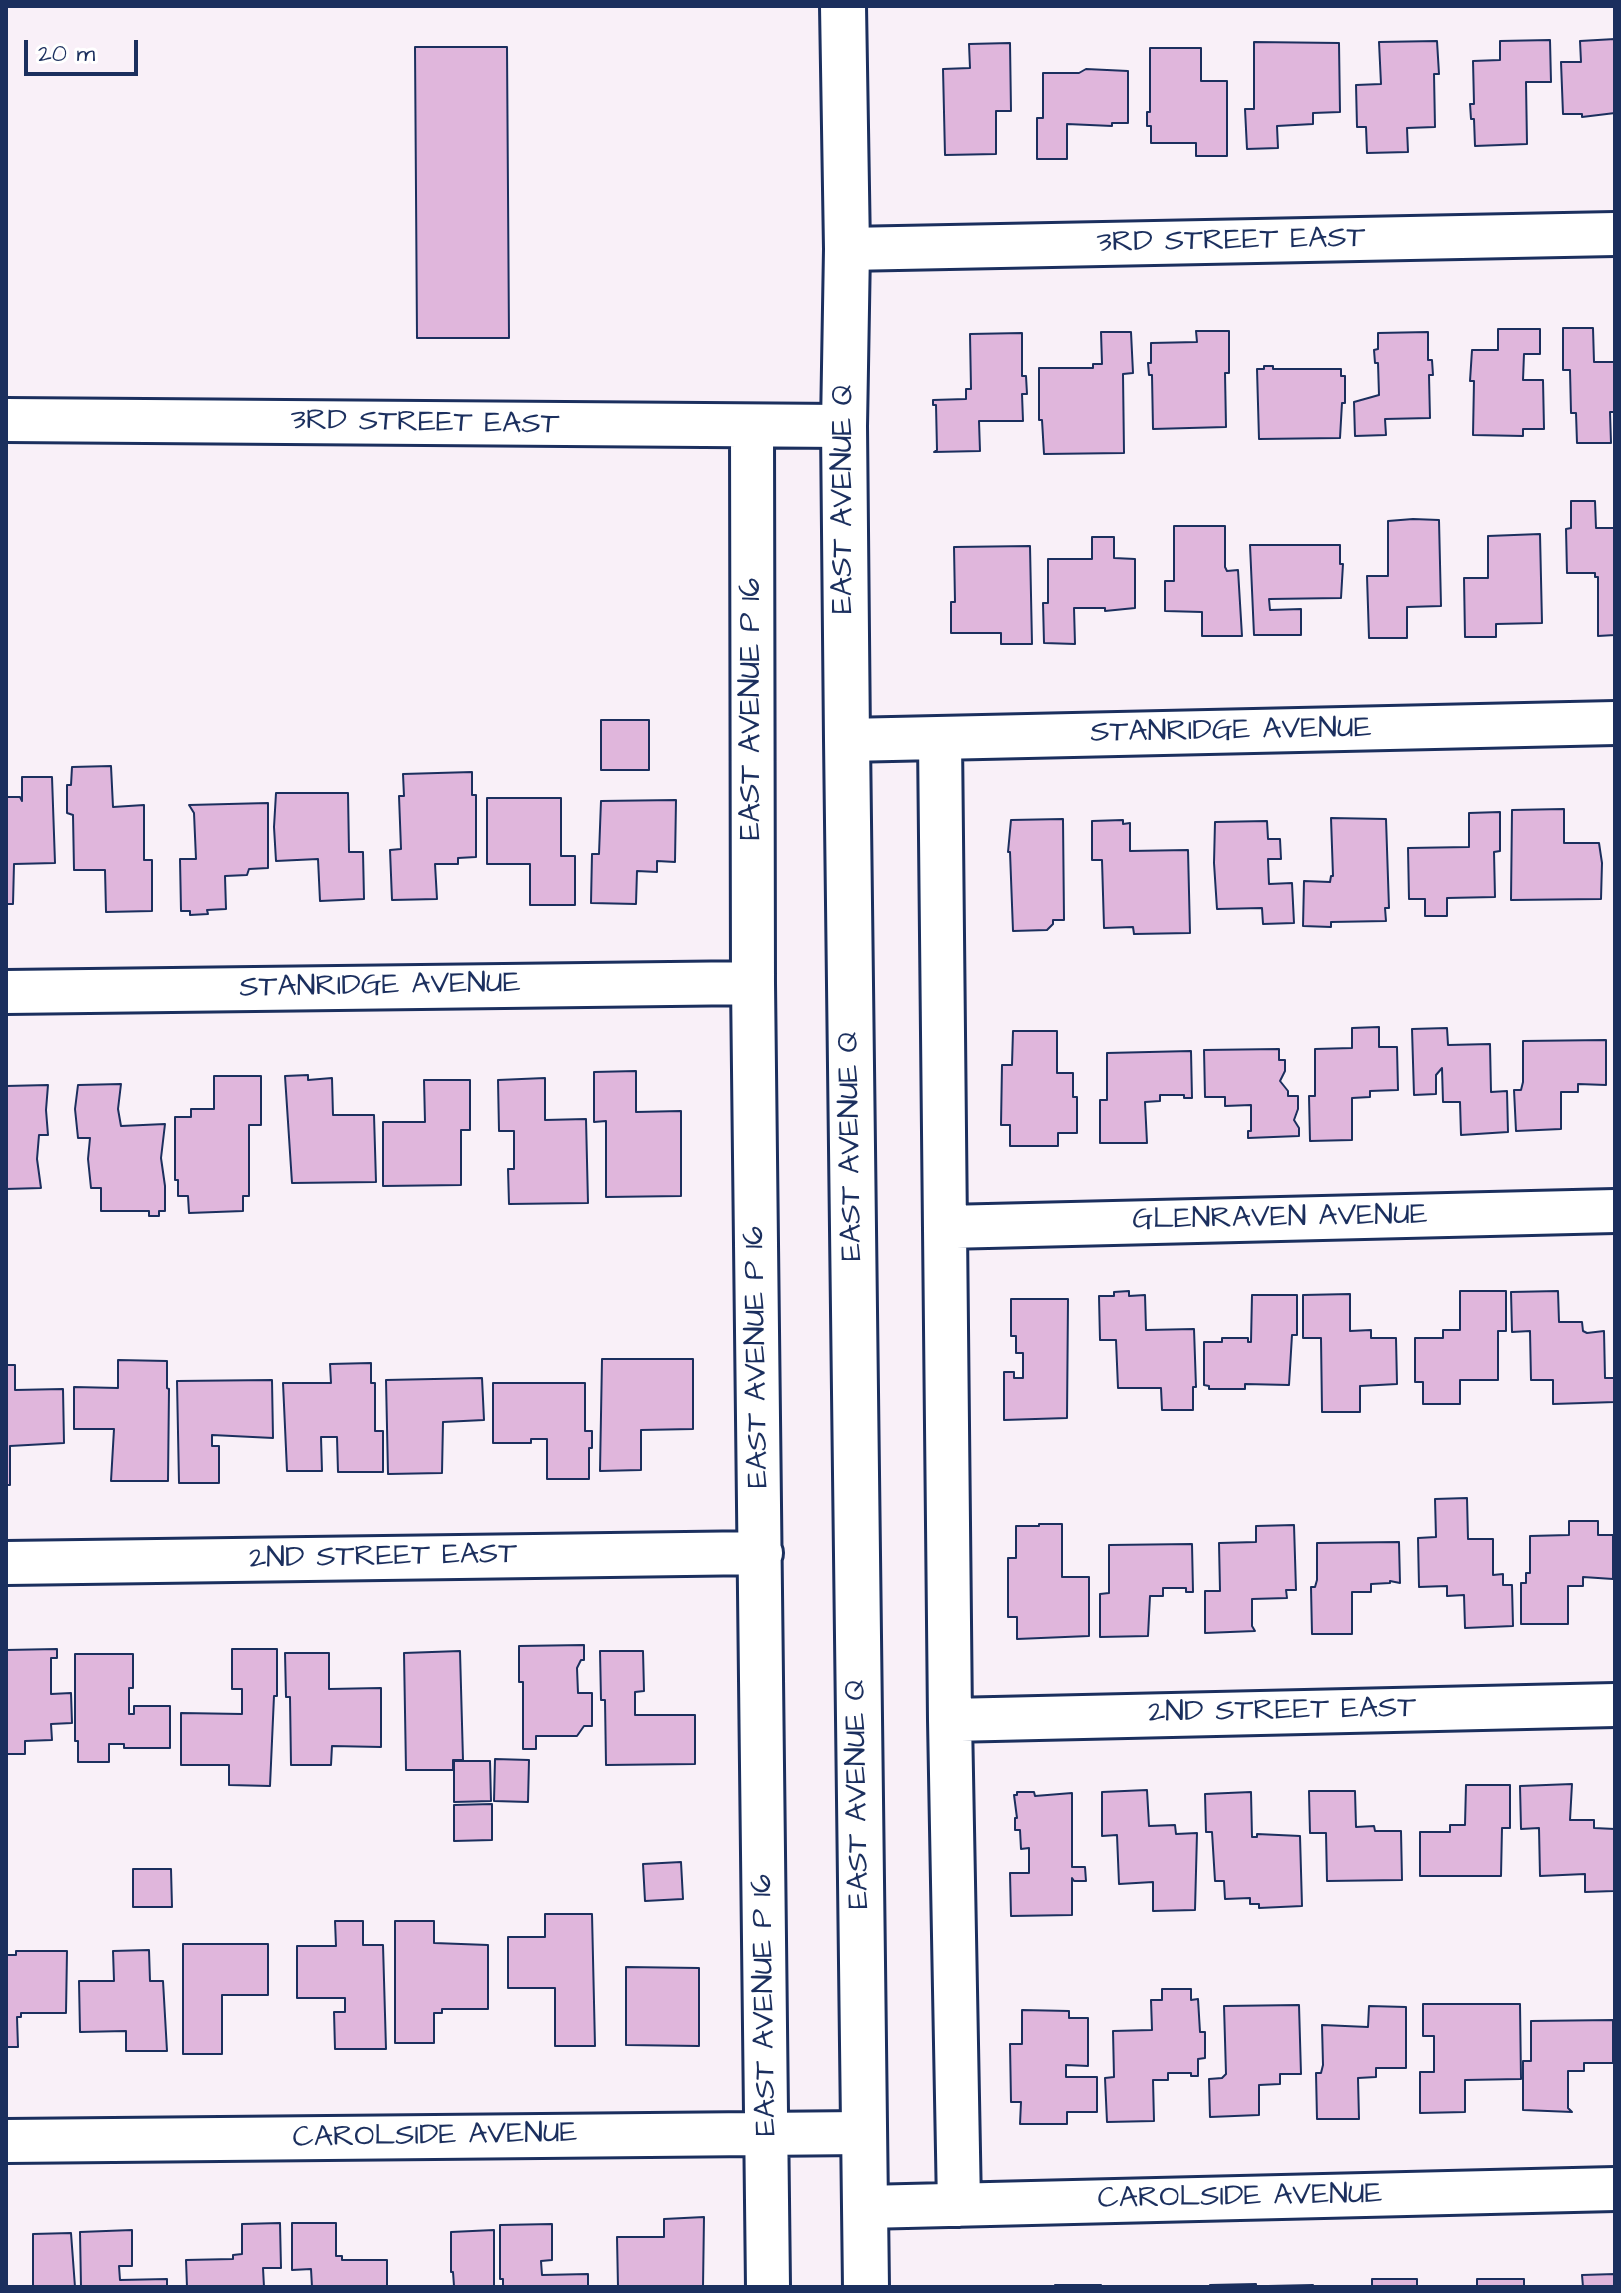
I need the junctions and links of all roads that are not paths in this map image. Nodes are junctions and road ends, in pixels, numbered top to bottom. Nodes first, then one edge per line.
1 (843, 6) edge
2 (1615, 234) edge
3 (847, 249) junction
4 (6, 420) edge
5 (844, 426) junction
6 (752, 427) junction
7 (1615, 723) edge
8 (940, 739) junction
9 (847, 740) junction
10 (753, 983) junction
11 (6, 992) edge
12 (1615, 1211) edge
13 (946, 1227) junction
14 (761, 1553) junction
15 (6, 1563) edge
16 (1615, 1705) edge
17 (950, 1720) junction
18 (863, 2133) junction
19 (768, 2134) junction
20 (6, 2141) edge
21 (1615, 2189) edge
22 (959, 2205) junction
23 (865, 2207) junction
24 (768, 2287) edge
25 (866, 2287) edge

1 - 3 street, EAST AVENUE Q
2 - 3 street, 3RD STREET EAST
3 - 5 street, EAST AVENUE Q
4 - 6 street, 3RD STREET EAST
5 - 6 street, 3RD STREET EAST
5 - 9 street, EAST AVENUE Q
6 - 10 street, EAST AVENUE P 16
7 - 8 street, STANRIDGE AVENUE
8 - 9 street, STANRIDGE AVENUE
8 - 13 street
9 - 18 street, EAST AVENUE Q
10 - 11 street, STANRIDGE AVENUE
10 - 14 street, EAST AVENUE P 16
12 - 13 street, GLENRAVEN AVENUE
13 - 17 street
14 - 15 street, 2ND STREET EAST
14 - 19 street, EAST AVENUE P 16
16 - 17 street, 2ND STREET EAST
17 - 22 street
18 - 19 street, CAROLSIDE AVENUE
18 - 23 street, EAST AVENUE Q
19 - 20 street, CAROLSIDE AVENUE
19 - 24 street, EAST AVENUE P 16
21 - 22 street, CAROLSIDE AVENUE
22 - 23 street, CAROLSIDE AVENUE
23 - 25 street, EAST AVENUE Q

